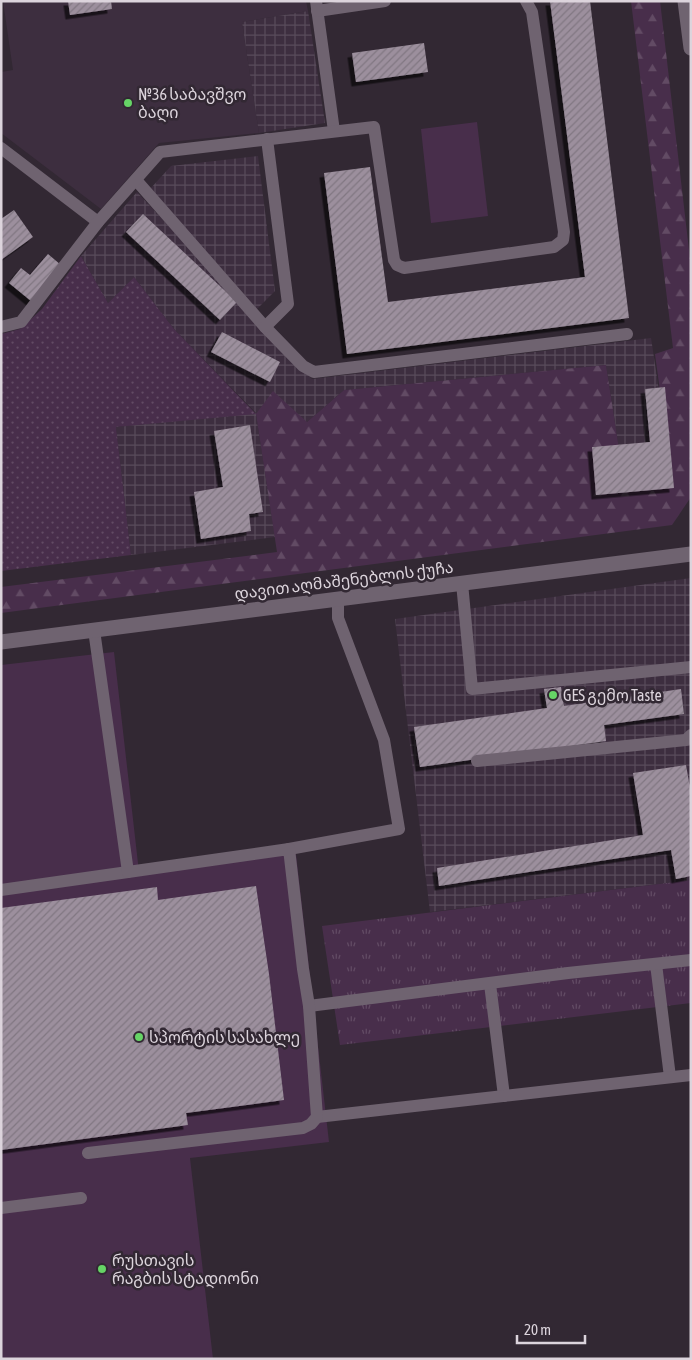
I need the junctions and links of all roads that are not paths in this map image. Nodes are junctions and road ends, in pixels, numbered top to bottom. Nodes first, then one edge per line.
1 (385, 1) edge
2 (526, 1) edge
3 (685, 1) edge
4 (316, 6) edge
5 (691, 48) edge
6 (334, 131) junction
7 (267, 139) junction
8 (1, 148) edge
9 (136, 180) junction
10 (98, 222) junction
11 (1, 327) edge
12 (265, 327) junction
13 (627, 334) dead end
14 (691, 554) edge
15 (462, 583) junction
16 (338, 598) junction
17 (94, 630) junction
18 (1, 642) edge
19 (691, 667) edge
20 (691, 735) edge
21 (478, 761) dead end
22 (289, 849) junction
23 (128, 872) junction
24 (1, 890) edge
25 (691, 960) edge
26 (656, 964) junction
27 (490, 984) junction
28 (308, 1006) junction
29 (691, 1075) edge
30 (670, 1077) junction
31 (504, 1096) junction
32 (317, 1116) junction
33 (88, 1153) dead end
34 (81, 1198) dead end
35 (1, 1208) edge

1 - 4 lane
2 - 6 lane
3 - 5 main road
4 - 6 lane
6 - 7 lane
7 - 9 lane
7 - 12 lane
8 - 10 lane
9 - 10 lane
9 - 12 lane
10 - 11 lane
12 - 13 lane
14 - 15 main road, დავით აღმაშენებლის ქუჩა
15 - 16 main road, დავით აღმაშენებლის ქუჩა
15 - 19 lane
16 - 17 main road, დავით აღმაშენებლის ქუჩა
16 - 22 lane
17 - 18 main road, დავით აღმაშენებლის ქუჩა
17 - 23 lane
20 - 21 lane
22 - 23 lane
22 - 28 lane
23 - 24 lane
25 - 26 lane
26 - 27 lane
26 - 30 lane
27 - 28 lane
27 - 31 lane
28 - 32 lane
29 - 30 lane
30 - 31 lane
31 - 32 lane
32 - 33 lane
34 - 35 lane

